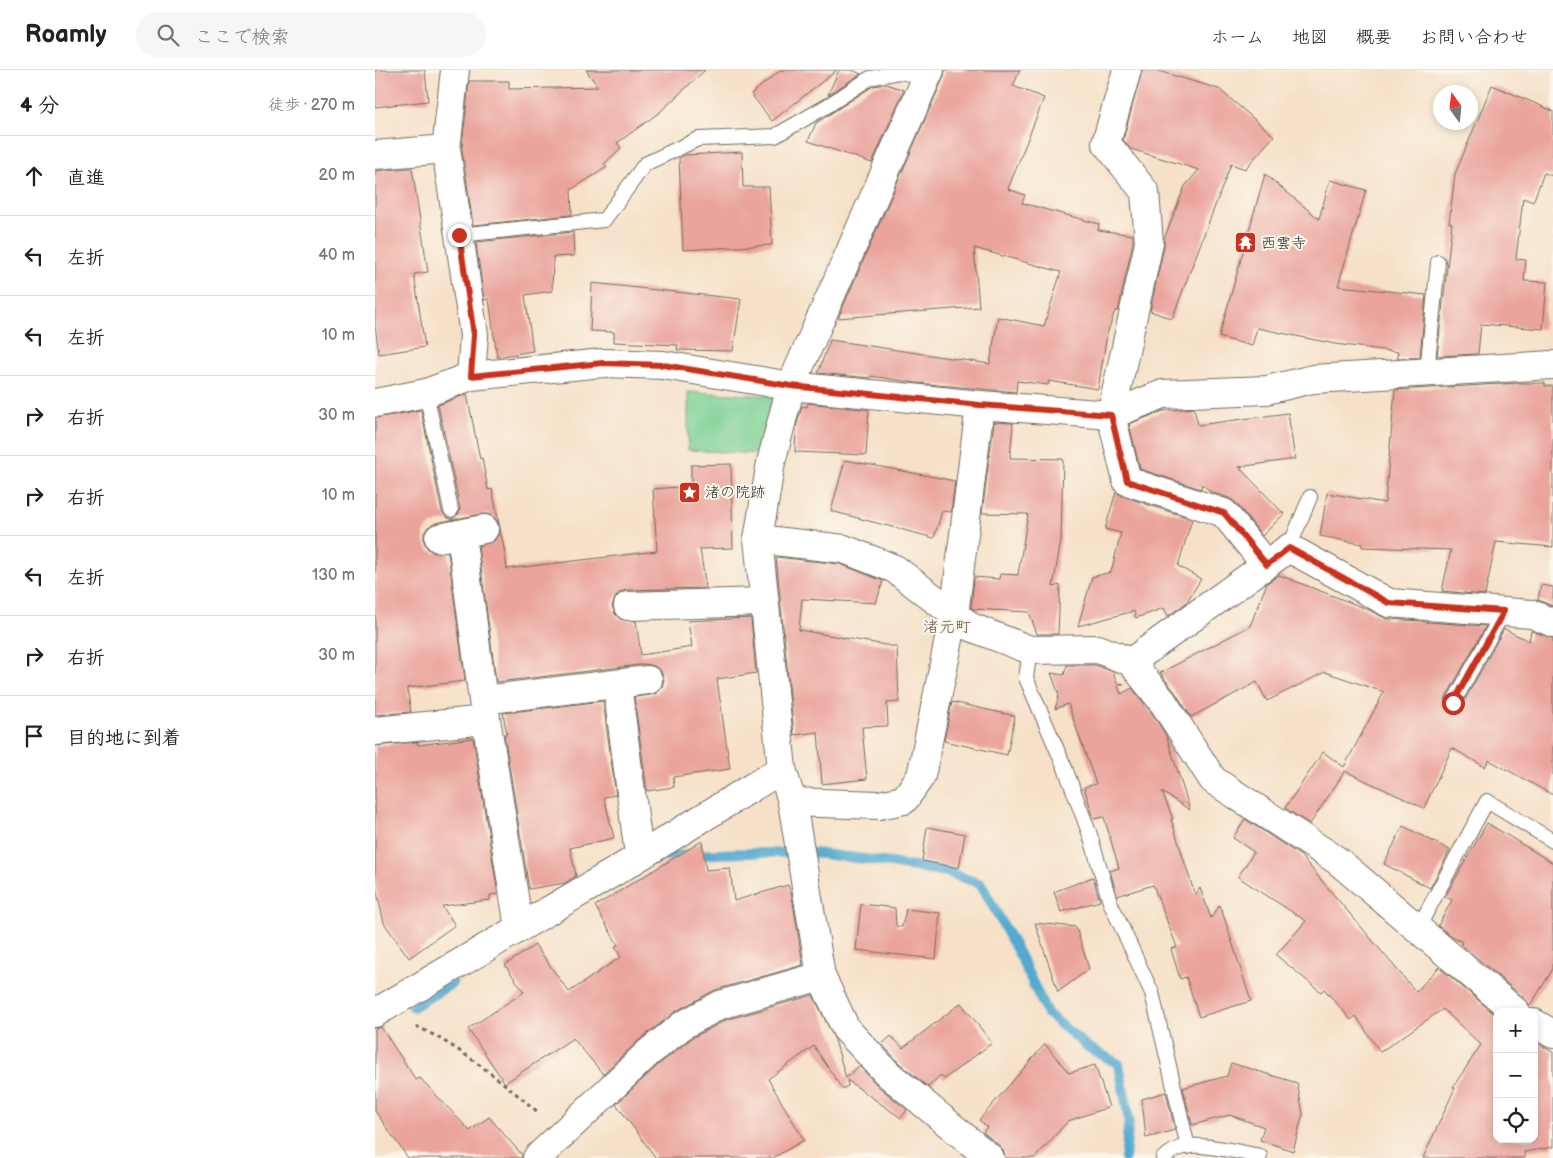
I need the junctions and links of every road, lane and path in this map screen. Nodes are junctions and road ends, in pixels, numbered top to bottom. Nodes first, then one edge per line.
1 (455, 70) edge
2 (1127, 70) edge
3 (928, 74) edge
4 (446, 149) junction
5 (375, 155) edge
6 (459, 235) junction
7 (1438, 262) dead end
8 (1553, 365) edge
9 (1427, 372) junction
10 (471, 376) junction
11 (791, 386) junction
12 (426, 392) junction
13 (375, 403) edge
14 (980, 405) junction
15 (1111, 415) junction
16 (1310, 497) dead end
17 (459, 528) joint
18 (758, 539) junction
19 (1289, 548) junction
20 (1267, 565) junction
21 (764, 602) junction
22 (628, 606) dead end
23 (1504, 611) junction
24 (955, 615) junction
25 (1553, 623) edge
26 (1030, 650) junction
27 (1131, 662) junction
28 (649, 680) dead end
29 (617, 684) junction
30 (1453, 703) dead end
31 (484, 710) junction
32 (375, 731) edge
33 (782, 769) junction
34 (792, 802) junction
35 (1553, 841) edge
36 (639, 855) junction
37 (519, 928) junction
38 (1418, 928) junction
39 (821, 976) junction
40 (1510, 1008) edge
41 (377, 1011) edge
42 (1538, 1025) edge
43 (1553, 1034) edge
44 (559, 1136) junction
45 (1188, 1146) junction
46 (1260, 1156) dead end
47 (537, 1158) edge
48 (990, 1158) edge
49 (1163, 1158) edge

1 - 4 street
2 - 15 street
3 - 6 lane
3 - 11 street
4 - 5 street
4 - 6 street
6 - 10 street
7 - 9 lane
8 - 9 street
9 - 15 street
10 - 11 street
10 - 12 street
11 - 14 street
11 - 18 street
12 - 13 street
12 - 17 lane
14 - 15 street
14 - 24 street
15 - 20 street
16 - 19 lane
17 - 31 street
18 - 21 street
18 - 24 street
19 - 20 street
19 - 23 street
20 - 27 street
21 - 22 street
21 - 33 street
23 - 25 street
23 - 30 lane
24 - 26 street
24 - 34 street
26 - 27 street
26 - 45 lane
27 - 38 street
28 - 29 street
29 - 31 street
29 - 36 street
31 - 32 street
31 - 37 street
33 - 34 street
33 - 36 street
34 - 39 street
35 - 38 lane
36 - 37 street
37 - 41 street
38 - 40 street
39 - 44 street
39 - 48 street
41 - 44 path
42 - 43 street
44 - 47 street
45 - 46 lane
45 - 49 lane

